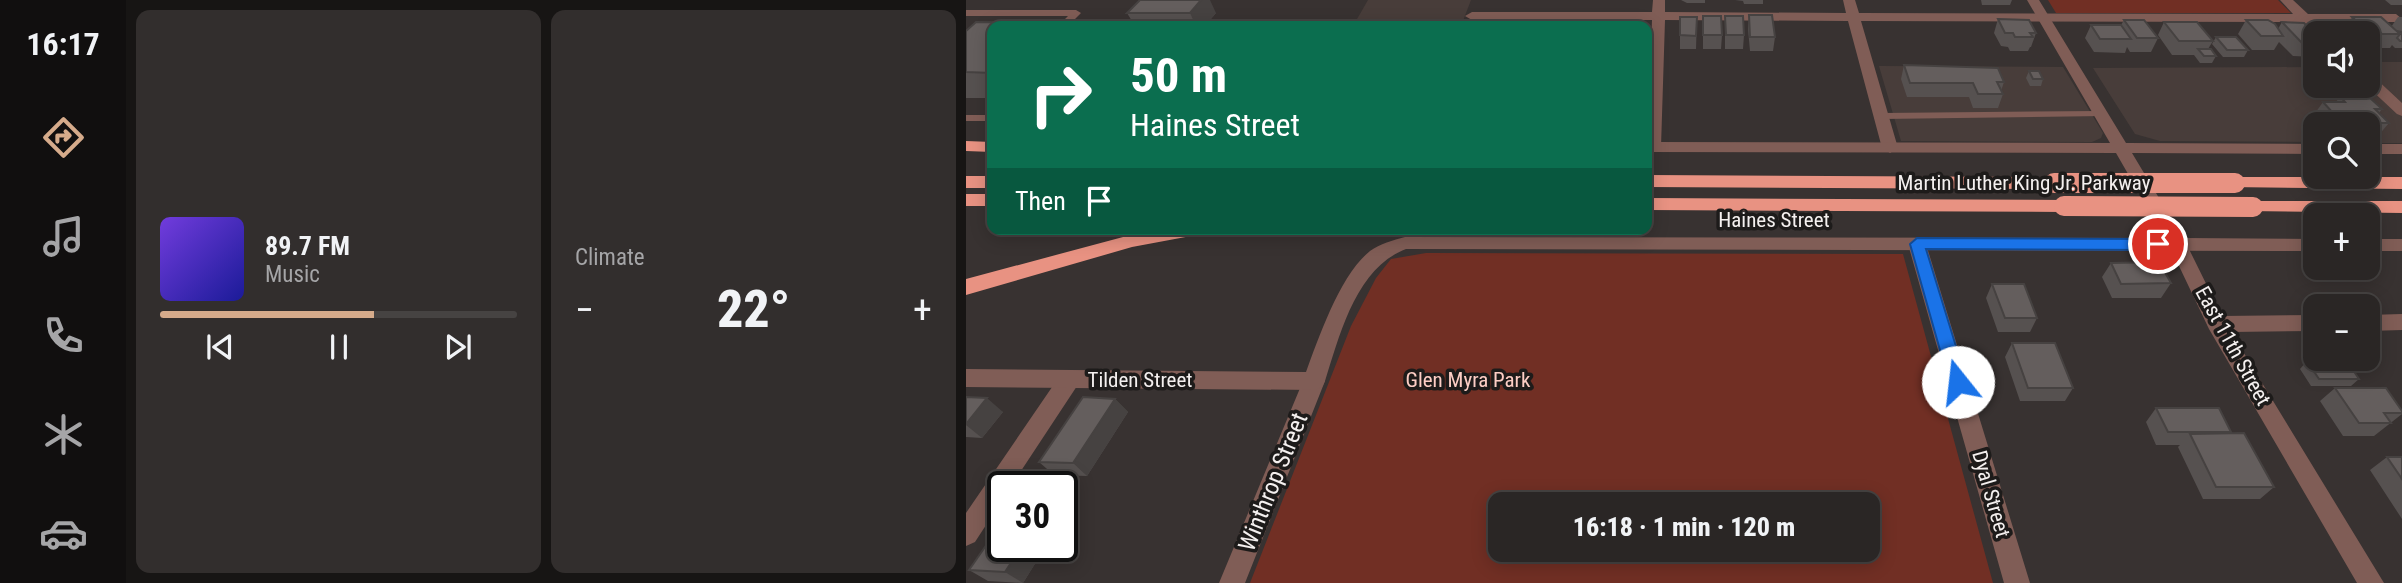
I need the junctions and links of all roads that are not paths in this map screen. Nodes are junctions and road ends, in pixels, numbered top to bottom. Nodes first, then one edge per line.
1 (1478, 0) edge
2 (1659, 0) edge
3 (1849, 0) edge
4 (2033, 0) edge
5 (2286, 0) edge
6 (966, 13) edge
7 (1659, 17) junction
8 (1854, 17) junction
9 (2044, 17) junction
10 (2304, 18) junction
11 (2396, 18) dead end
12 (1068, 21) edge
13 (1470, 21) edge
14 (2307, 21) edge
15 (2380, 90) edge
16 (2402, 111) edge
17 (2100, 114) junction
18 (1882, 116) junction
19 (966, 118) edge
20 (987, 118) edge
21 (1652, 118) edge
22 (966, 146) edge
23 (987, 146) edge
24 (1652, 147) edge
25 (1890, 148) junction
26 (2121, 149) junction
27 (2303, 149) edge
28 (2380, 149) edge
29 (2402, 149) edge
30 (1652, 181) edge
31 (966, 182) edge
32 (987, 182) edge
33 (2402, 183) edge
34 (966, 200) edge
35 (987, 200) edge
36 (1652, 204) edge
37 (2402, 207) edge
38 (1162, 235) edge
39 (1917, 244) junction
40 (2178, 244) junction
41 (2303, 245) edge
42 (2380, 245) edge
43 (2402, 245) edge
44 (966, 286) edge
45 (2402, 322) edge
46 (2303, 323) edge
47 (2380, 323) edge
48 (2216, 324) junction
49 (966, 378) edge
50 (1069, 380) junction
51 (1314, 381) junction
52 (966, 534) edge
53 (1232, 583) edge
54 (2017, 583) edge
55 (2371, 583) edge

1 - 13 street
2 - 7 street
3 - 8 street
4 - 9 street, East 11th Street
5 - 10 street
6 - 12 lane
7 - 8 street
7 - 13 street
7 - 21 street
8 - 9 street
8 - 18 street
9 - 10 street
9 - 17 street, East 11th Street
10 - 11 street
10 - 14 street
15 - 16 street
17 - 18 lane
17 - 26 street, East 11th Street
18 - 25 street
19 - 20 lane
22 - 23 highway
24 - 25 street
25 - 26 street
26 - 27 street
26 - 40 street, East 11th Street
28 - 29 street
30 - 33 highway, Martin Luther King Jr. Parkway, bridge
31 - 32 highway
34 - 35 highway
36 - 37 highway, Martin Luther King Jr. Parkway, bridge
38 - 44 highway
39 - 40 street, Haines Street
39 - 51 street, Haines Street
39 - 54 street, Dyal Street
40 - 41 street, Haines Street
40 - 48 street, East 11th Street
42 - 43 street
45 - 47 street
46 - 48 street
48 - 55 street, East 11th Street
49 - 50 street, Tilden Street
50 - 51 street, Tilden Street
50 - 52 street
51 - 53 street, Winthrop Street

